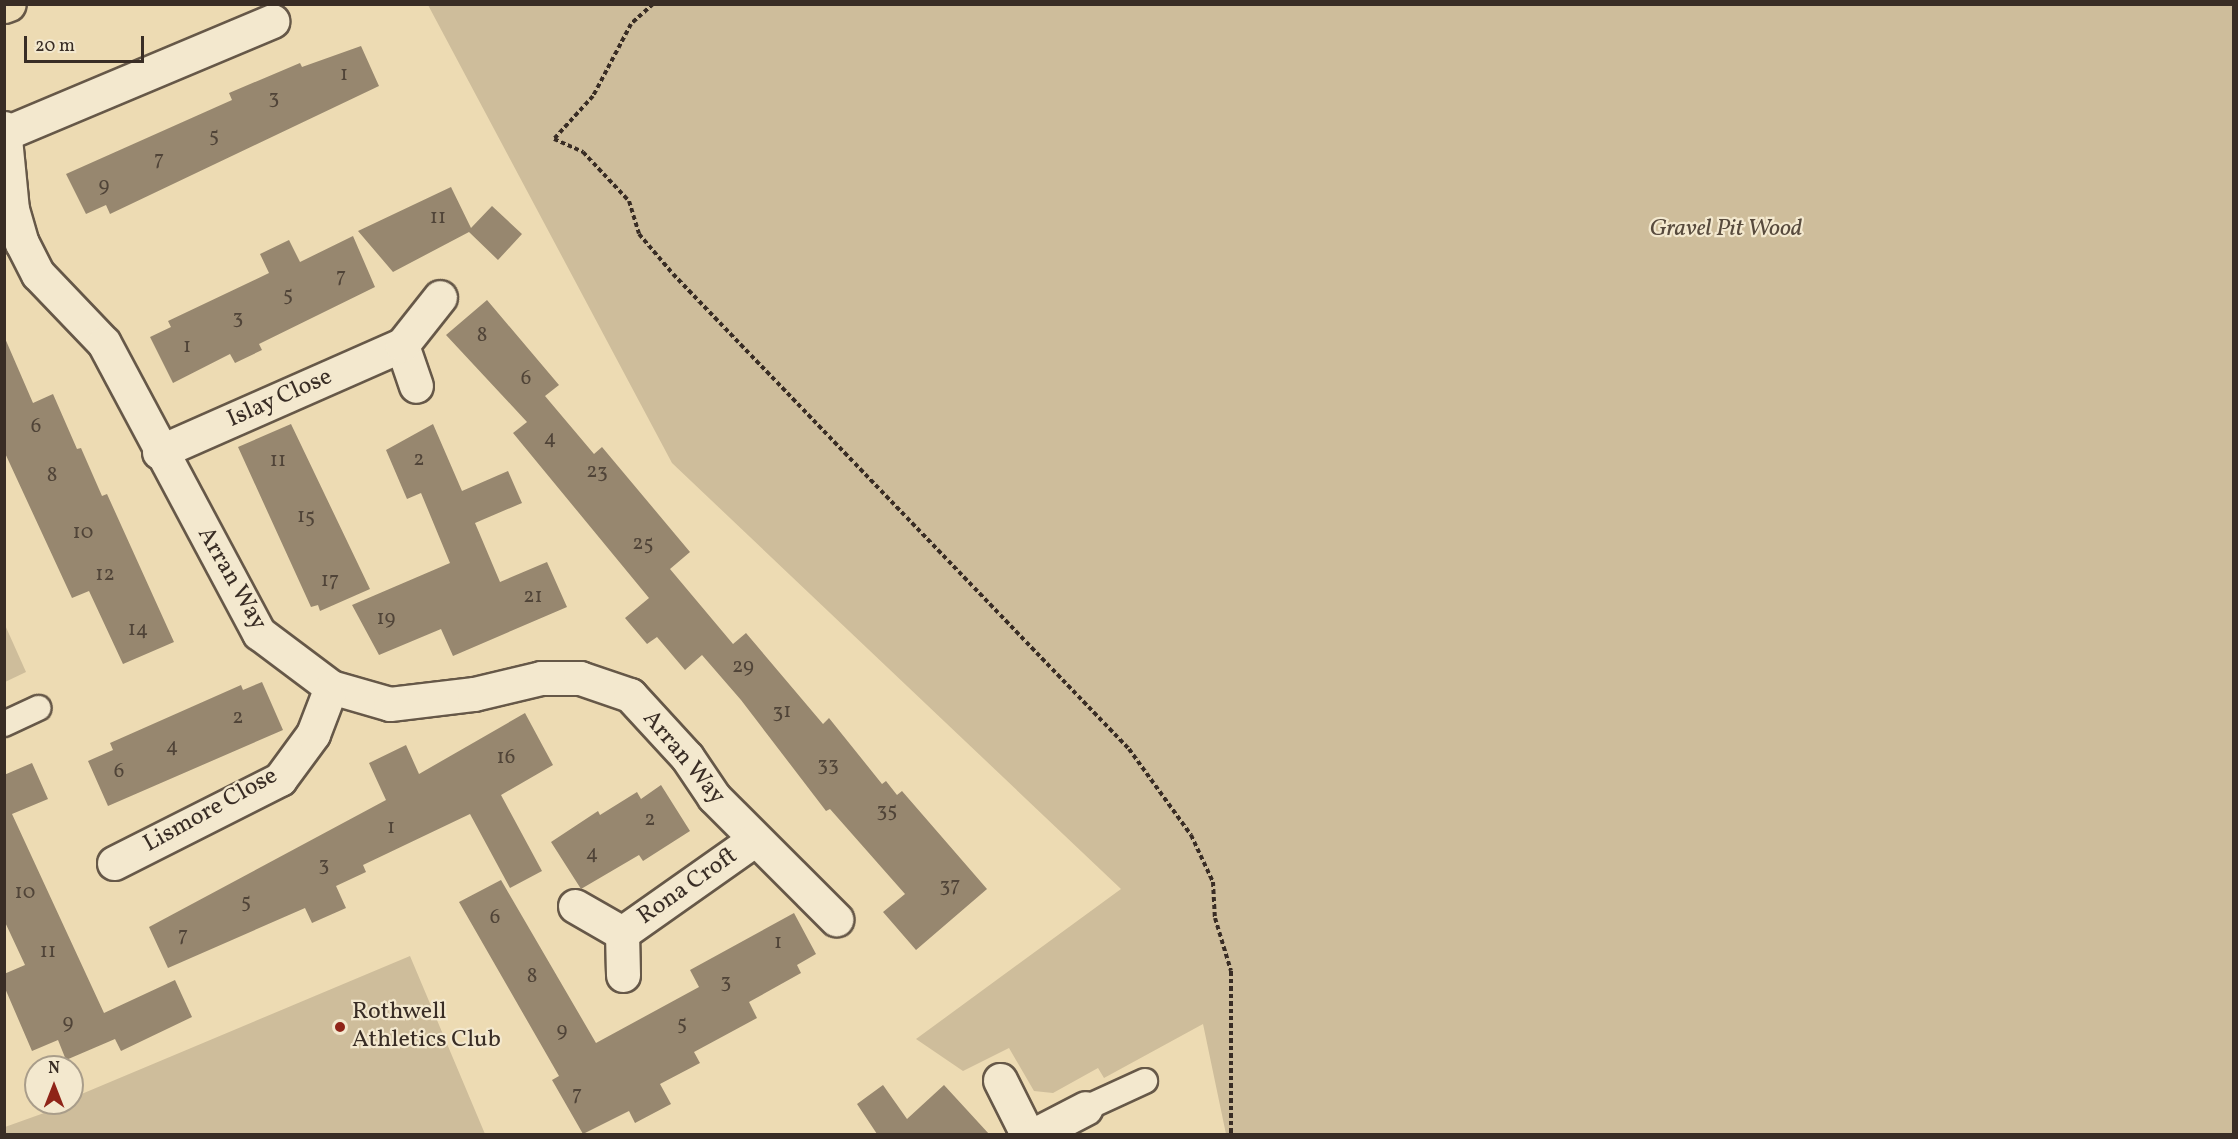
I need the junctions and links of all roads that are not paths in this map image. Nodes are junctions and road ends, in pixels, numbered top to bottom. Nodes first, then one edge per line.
1 (9, 4) edge
2 (4, 6) edge
3 (272, 21) dead end
4 (5, 130) edge
5 (8, 210) edge
6 (440, 297) dead end
7 (402, 345) junction
8 (416, 386) dead end
9 (159, 452) junction
10 (332, 687) junction
11 (39, 708) dead end
12 (4, 724) edge
13 (754, 840) junction
14 (114, 863) dead end
15 (575, 906) dead end
16 (836, 919) dead end
17 (621, 933) junction
18 (623, 975) dead end
19 (1000, 1080) dead end
20 (1145, 1081) dead end
21 (1086, 1108) joint
22 (1027, 1134) edge
23 (1036, 1134) edge

1 - 2 main road
3 - 4 street, Arran Way
4 - 5 street, Arran Way
5 - 9 street, Arran Way
6 - 7 street, Islay Close
7 - 8 street
7 - 9 street, Islay Close
9 - 10 street, Arran Way
10 - 13 street, Arran Way
10 - 14 street, Lismore Close
11 - 12 lane
13 - 16 street, Arran Way
13 - 17 street, Rona Croft
15 - 17 street, Rona Croft
17 - 18 street, Rona Croft
19 - 22 street
20 - 21 lane
21 - 23 street

